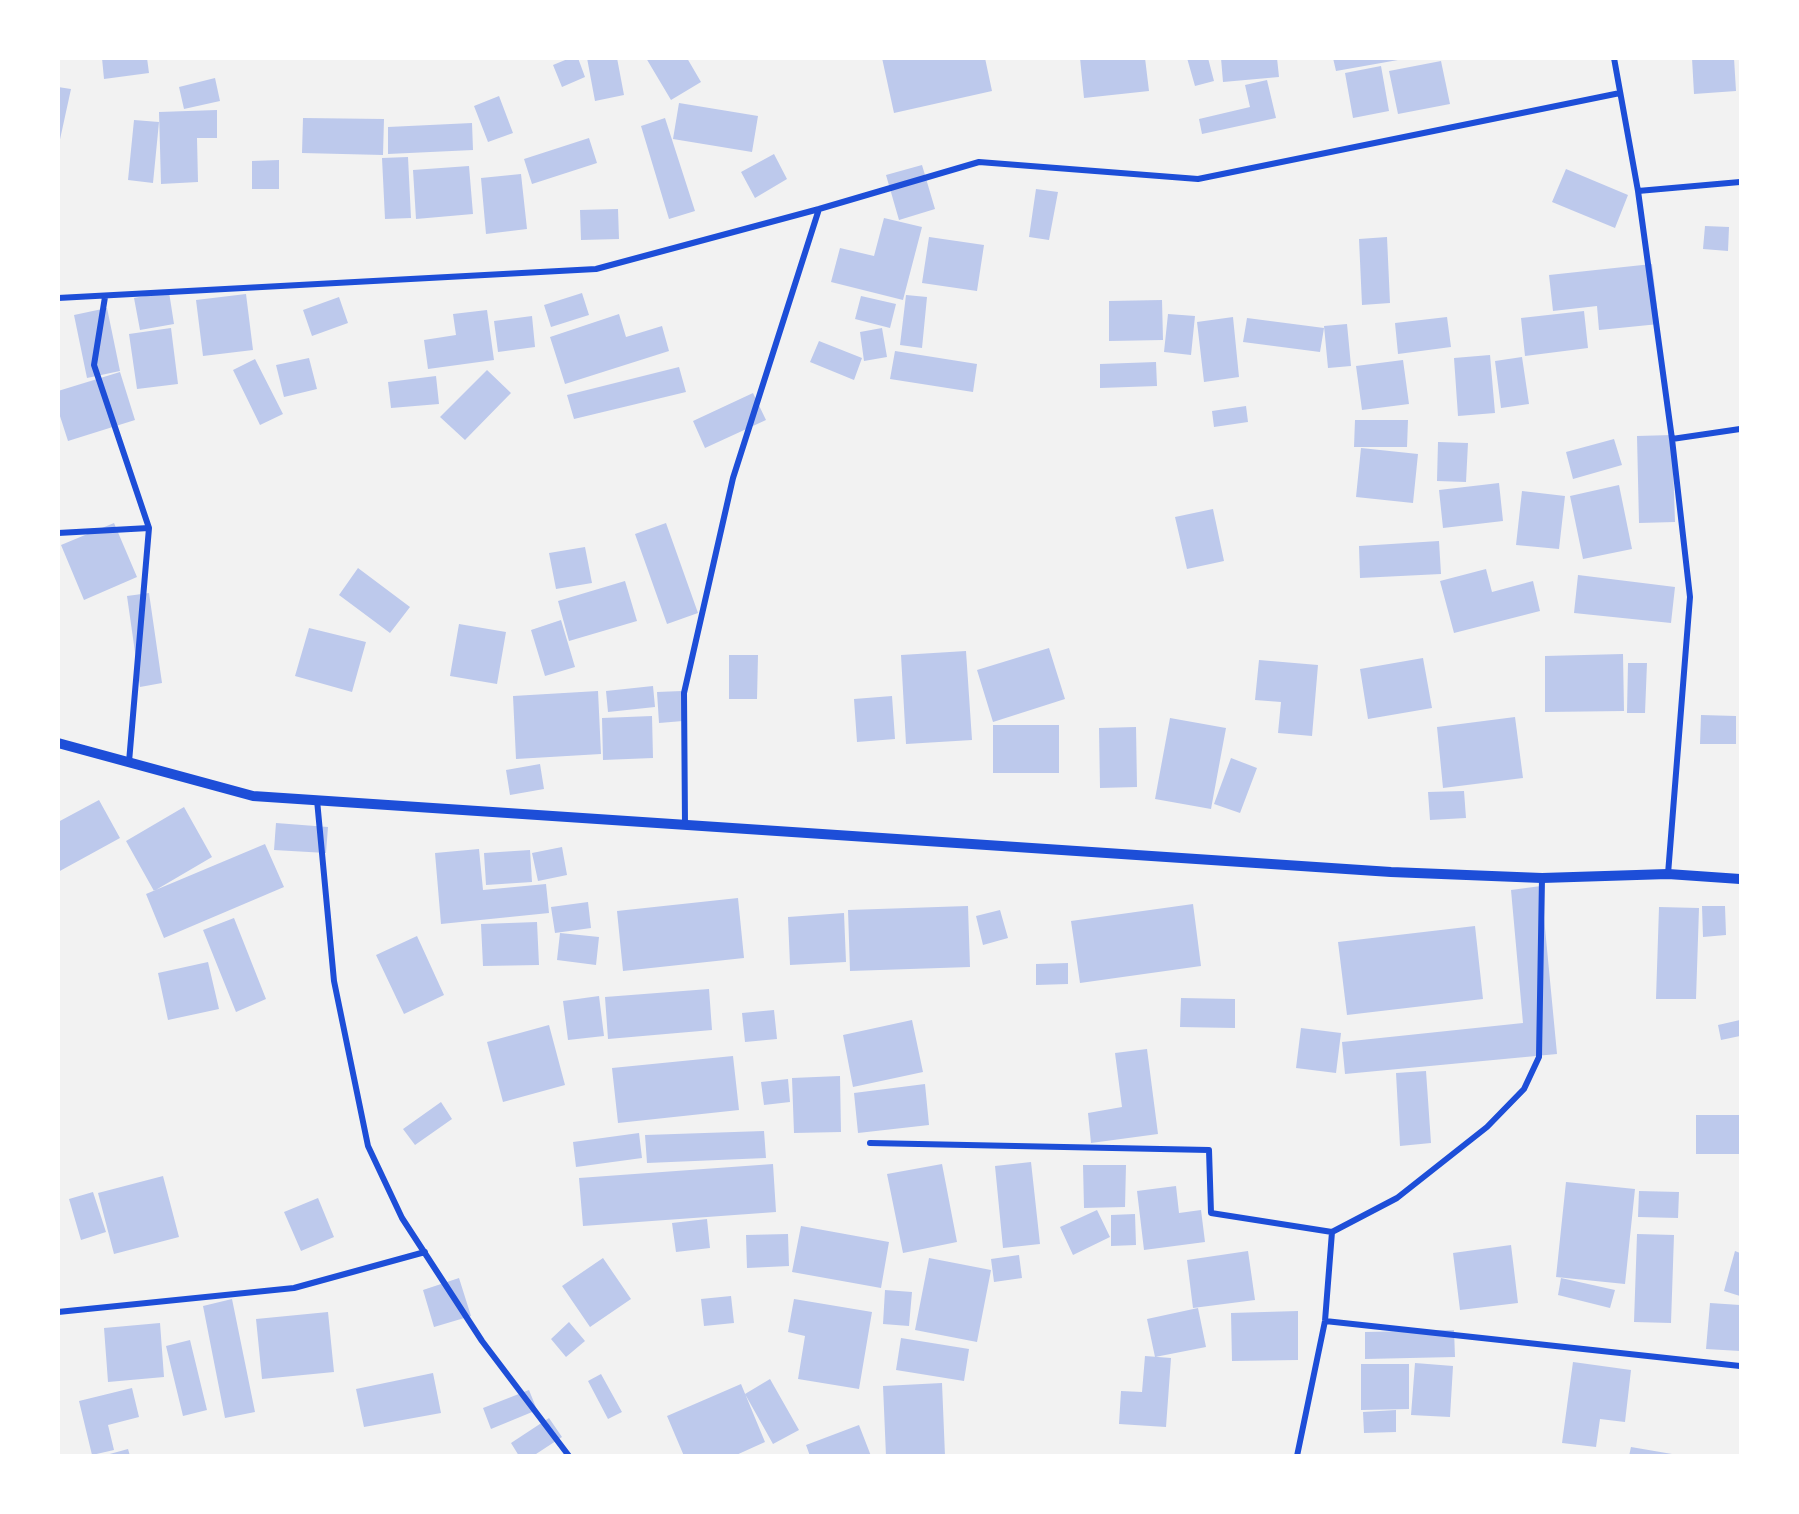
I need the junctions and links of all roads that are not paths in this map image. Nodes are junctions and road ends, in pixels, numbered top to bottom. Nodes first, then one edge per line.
1 (1614, 58) edge
2 (1620, 93) junction
3 (1740, 182) edge
4 (1638, 190) junction
5 (819, 209) junction
6 (105, 297) junction
7 (58, 298) edge
8 (1740, 429) edge
9 (1671, 439) junction
10 (148, 528) junction
11 (58, 533) edge
12 (58, 743) edge
13 (129, 762) junction
14 (317, 800) junction
15 (685, 825) junction
16 (1668, 874) junction
17 (1542, 879) junction
18 (1740, 879) edge
19 (870, 1143) dead end
20 (1332, 1232) junction
21 (424, 1252) junction
22 (58, 1312) edge
23 (1325, 1322) junction
24 (1740, 1366) edge
25 (568, 1455) edge
26 (1297, 1455) edge

1 - 2 street
2 - 4 street
2 - 5 street
3 - 4 street
4 - 9 street
5 - 6 street
5 - 15 street
6 - 7 street
6 - 10 street
8 - 9 street
9 - 16 street
10 - 11 street
10 - 13 street
12 - 13 street
13 - 14 street
14 - 15 street
14 - 21 street
15 - 17 street
16 - 17 street
16 - 18 street
17 - 20 street
19 - 20 street
20 - 23 street
21 - 22 street
21 - 25 street
23 - 24 street
23 - 26 street

